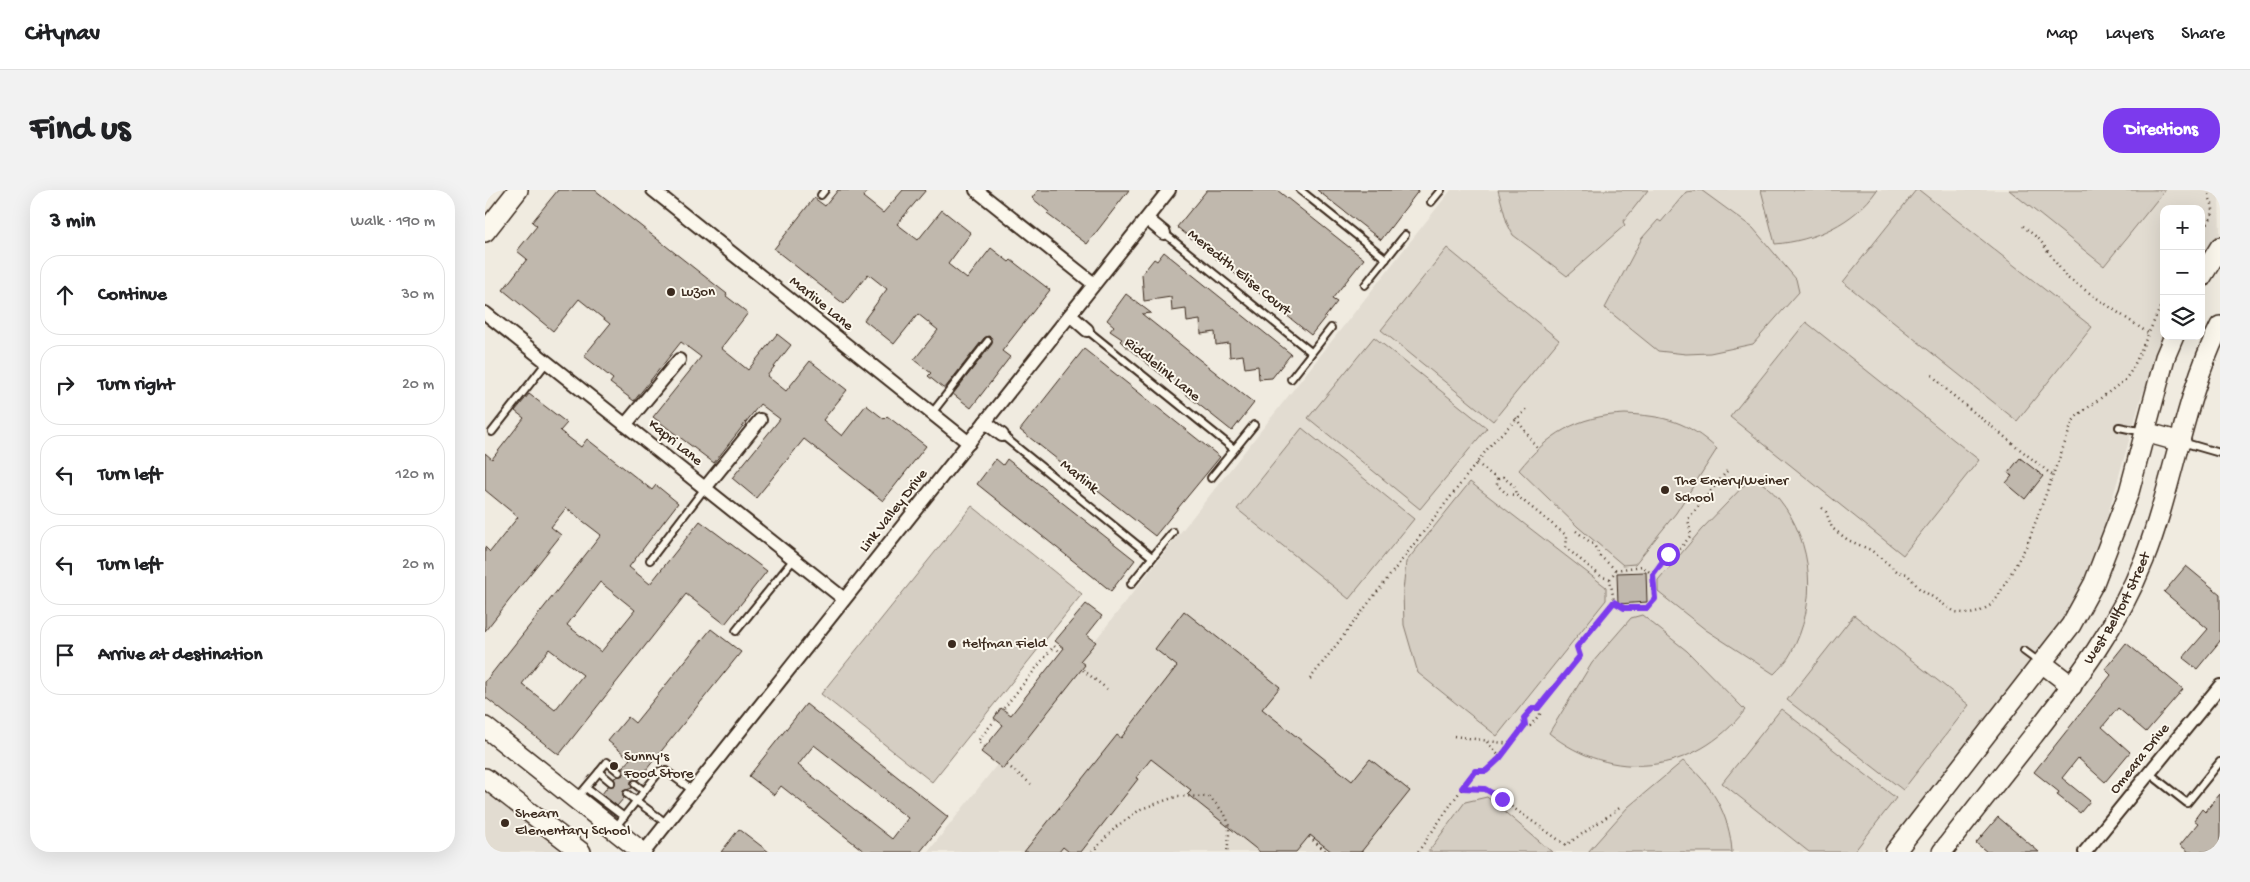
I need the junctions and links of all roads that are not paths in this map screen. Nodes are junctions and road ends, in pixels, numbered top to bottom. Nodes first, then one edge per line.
1 (518, 190) edge
2 (653, 190) edge
3 (976, 190) edge
4 (1169, 190) edge
5 (1300, 190) edge
6 (1441, 190) edge
7 (1431, 202) dead end
8 (1147, 218) junction
9 (485, 232) edge
10 (1164, 233) joint
11 (1405, 234) dead end
12 (2220, 247) edge
13 (1386, 259) junction
14 (2205, 271) edge
15 (1094, 284) junction
16 (1365, 284) dead end
17 (485, 313) edge
18 (1069, 315) junction
19 (2220, 326) edge
20 (1331, 328) dead end
21 (1087, 330) joint
22 (2172, 340) edge
23 (988, 341) dead end
24 (1311, 352) junction
25 (679, 360) dead end
26 (547, 362) junction
27 (1291, 378) dead end
28 (932, 413) junction
29 (760, 420) dead end
30 (985, 422) junction
31 (1254, 424) dead end
32 (625, 425) junction
33 (2119, 427) dead end
34 (492, 432) dead end
35 (2145, 432) junction
36 (1002, 435) joint
37 (969, 442) junction
38 (2181, 442) junction
39 (1234, 449) junction
40 (2220, 453) edge
41 (1211, 478) dead end
42 (705, 488) junction
43 (1173, 532) dead end
44 (1153, 557) junction
45 (793, 559) junction
46 (649, 560) dead end
47 (1131, 584) dead end
48 (844, 599) junction
49 (736, 631) dead end
50 (2024, 651) dead end
51 (2042, 664) junction
52 (2072, 686) junction
53 (2220, 686) edge
54 (485, 727) edge
55 (2220, 762) edge
56 (599, 772) junction
57 (619, 772) dead end
58 (2149, 773) junction
59 (485, 778) edge
60 (611, 782) dead end
61 (635, 784) dead end
62 (692, 790) junction
63 (644, 791) junction
64 (581, 794) junction
65 (627, 794) dead end
66 (636, 800) junction
67 (619, 824) junction
68 (666, 824) junction
69 (581, 852) edge
70 (643, 852) edge
71 (1895, 852) edge
72 (1942, 852) edge
73 (2085, 852) edge

1 - 9 main road
2 - 28 street, Marlive Lane
3 - 15 street
4 - 8 street, Link Valley Drive
5 - 13 lane
6 - 7 lane
8 - 10 street, Meredith Elise Court
8 - 15 street, Link Valley Drive
10 - 24 lane, Meredith Elise Court
11 - 13 lane
12 - 14 main road
13 - 16 lane
15 - 18 street, Link Valley Drive
17 - 26 street, Kapri Lane
18 - 21 street, Riddlelink Lane
18 - 30 street, Link Valley Drive
19 - 38 main road, West Bellfort Street
20 - 24 lane
21 - 39 lane, Riddlelink Lane
22 - 35 main road
23 - 28 lane
24 - 27 lane
25 - 32 street
26 - 32 street, Kapri Lane
26 - 34 lane
28 - 37 street, Marlive Lane
29 - 42 street
30 - 36 street, Marlink
30 - 37 street, Link Valley Drive
31 - 39 lane
32 - 42 street, Kapri Lane
33 - 35 lane
35 - 38 main road
35 - 51 main road
36 - 44 lane, Marlink
37 - 48 street, Link Valley Drive
38 - 40 lane
38 - 52 main road, West Bellfort Street
39 - 41 lane
42 - 45 street, Kapri Lane
42 - 46 lane
43 - 44 lane
44 - 47 lane
45 - 48 street, Kapri Lane
45 - 49 lane
48 - 62 street, Link Valley Drive
50 - 51 lane
51 - 52 main road
51 - 71 main road
52 - 72 main road, West Bellfort Street
53 - 58 street, Omeara Drive
54 - 64 main road
55 - 58 lane
56 - 57 lane
56 - 60 lane
56 - 64 lane
58 - 73 street, Omeara Drive
59 - 69 main road
61 - 63 lane
62 - 63 lane
62 - 68 street, Link Valley Drive
63 - 66 lane
64 - 67 main road
65 - 66 lane
66 - 67 lane
66 - 68 lane
67 - 70 main road
68 - 70 street, Link Valley Drive

